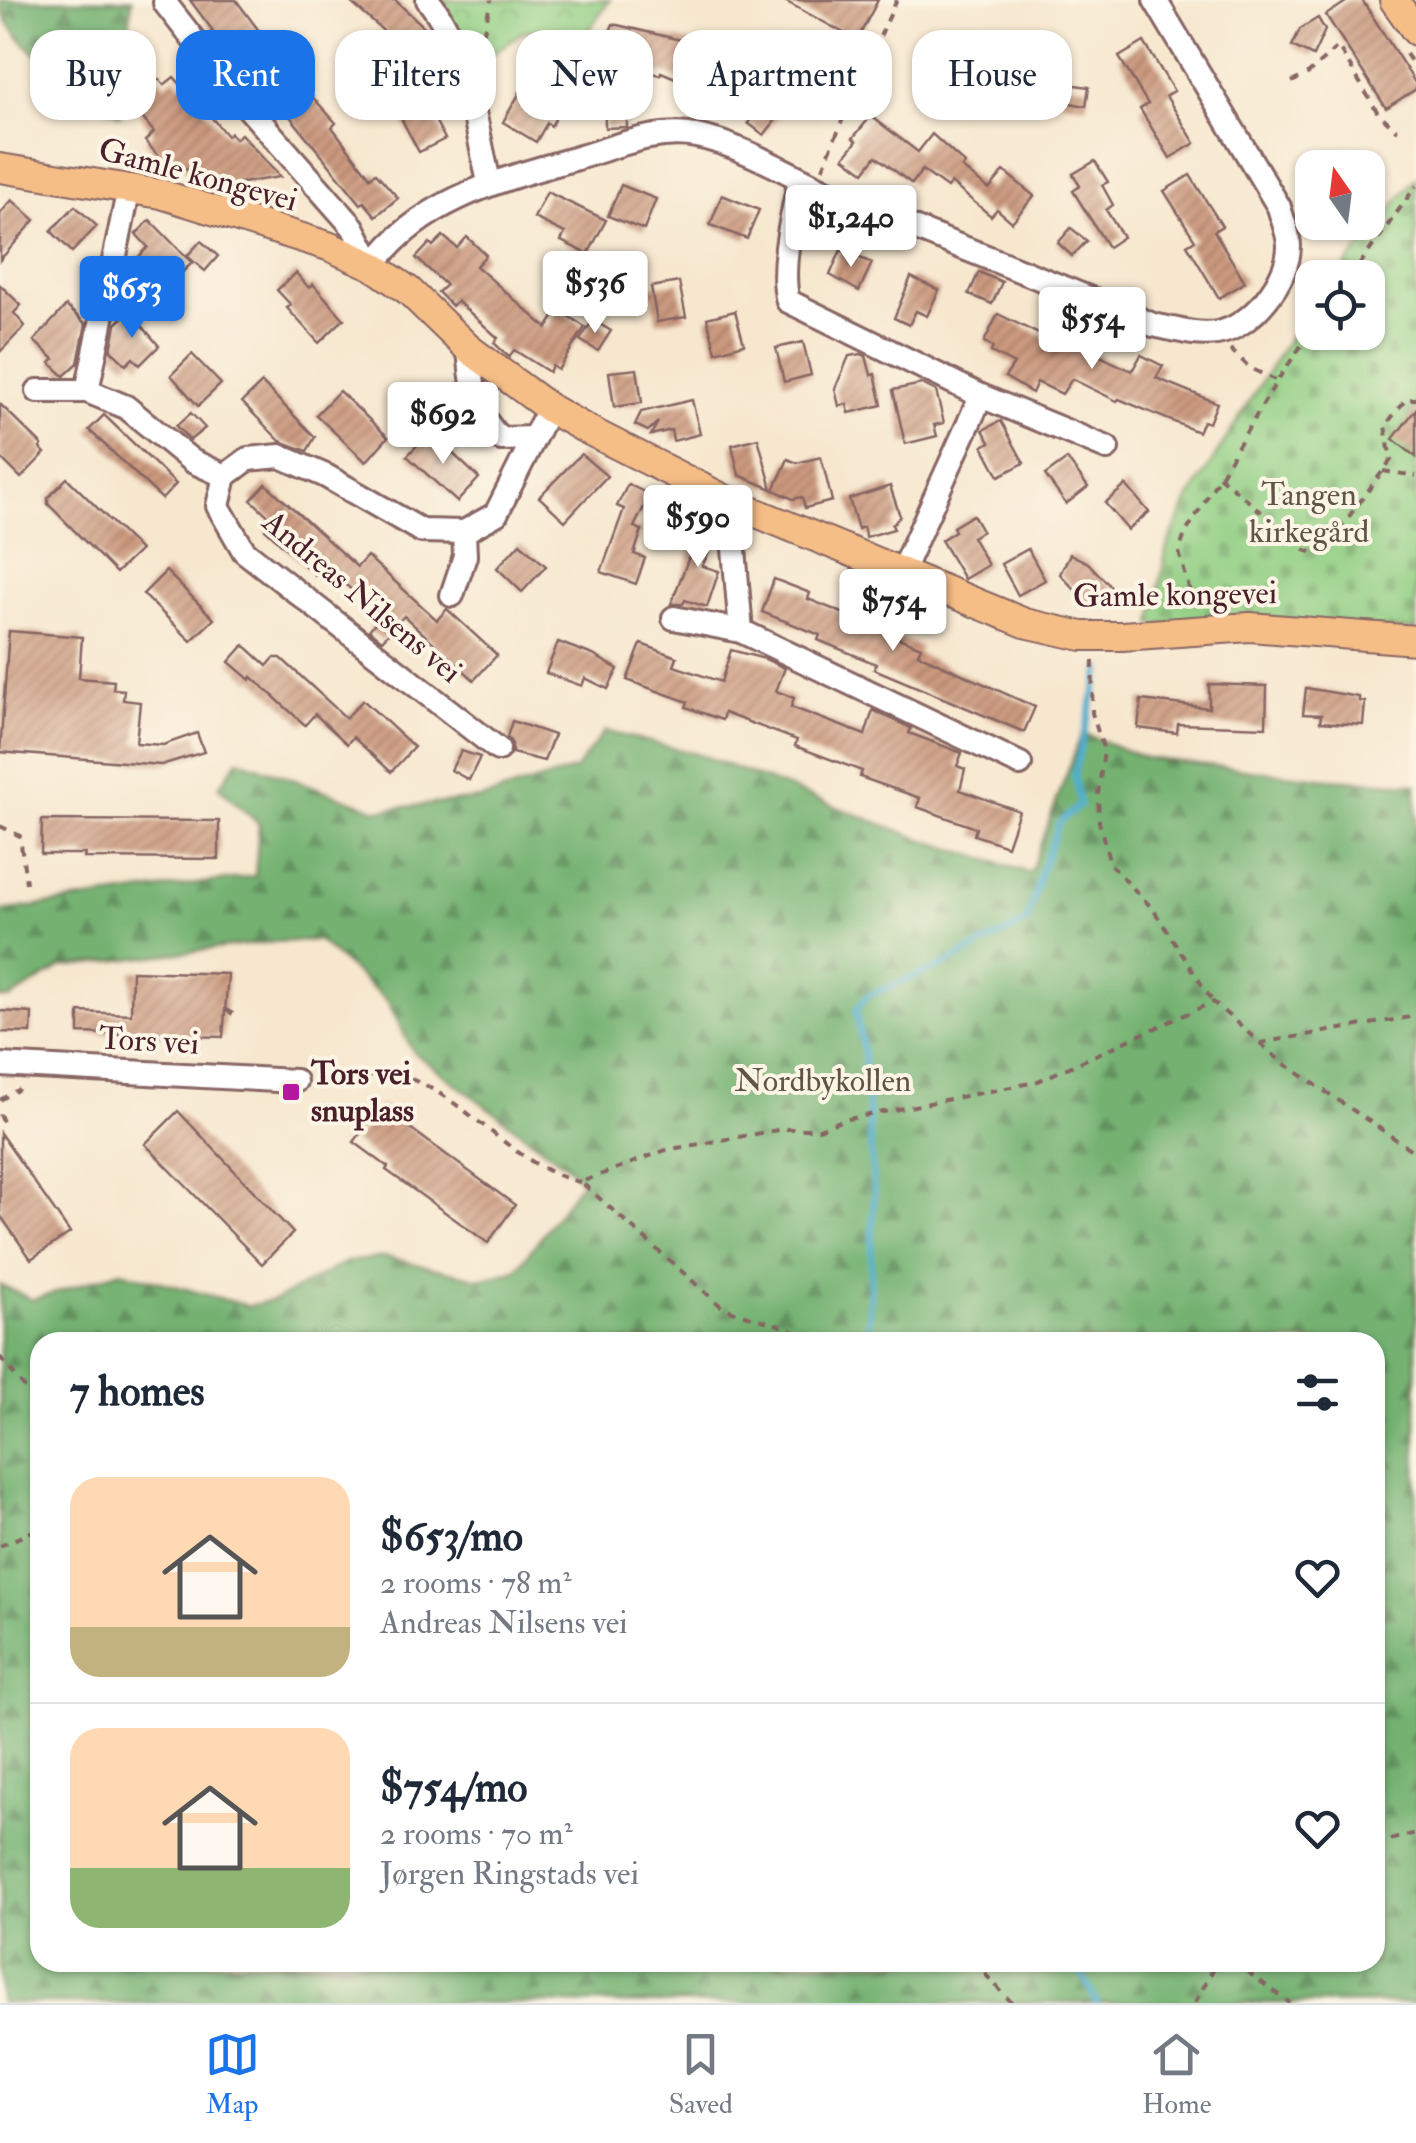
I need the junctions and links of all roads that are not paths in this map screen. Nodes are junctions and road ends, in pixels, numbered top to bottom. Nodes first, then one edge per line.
1 (428, 0) edge
2 (1154, 0) edge
3 (1394, 0) edge
4 (165, 3) dead end
5 (1416, 32) edge
6 (0, 168) edge
7 (489, 182) junction
8 (808, 183) junction
9 (129, 188) junction
10 (373, 266) junction
11 (469, 349) junction
12 (87, 391) junction
13 (38, 392) dead end
14 (981, 396) junction
15 (548, 408) junction
16 (532, 438) junction
17 (1107, 448) dead end
18 (225, 476) junction
19 (730, 502) junction
20 (464, 532) junction
21 (901, 573) junction
22 (452, 595) dead end
23 (674, 618) dead end
24 (741, 631) junction
25 (1416, 640) edge
26 (498, 750) dead end
27 (1020, 764) dead end
28 (0, 1065) edge
29 (296, 1081) road end

1 - 7 street
2 - 8 street
3 - 5 main road
4 - 10 street, Gamle kongevei
6 - 9 main road, Gamle kongevei
7 - 8 street
7 - 10 street
8 - 14 street
9 - 10 main road, Gamle kongevei
9 - 12 street
10 - 11 main road, Gamle kongevei
11 - 15 main road, Gamle kongevei
11 - 16 street
12 - 13 street
12 - 18 street
14 - 17 street
14 - 21 street
15 - 16 street
15 - 19 main road, Gamle kongevei
16 - 20 street
18 - 20 street, Andreas Nilsens vei
18 - 26 street, Andreas Nilsens vei
19 - 21 main road, Gamle kongevei
19 - 24 street
20 - 22 street
21 - 25 main road, Gamle kongevei
23 - 24 street
24 - 27 street
28 - 29 street, Tors vei

